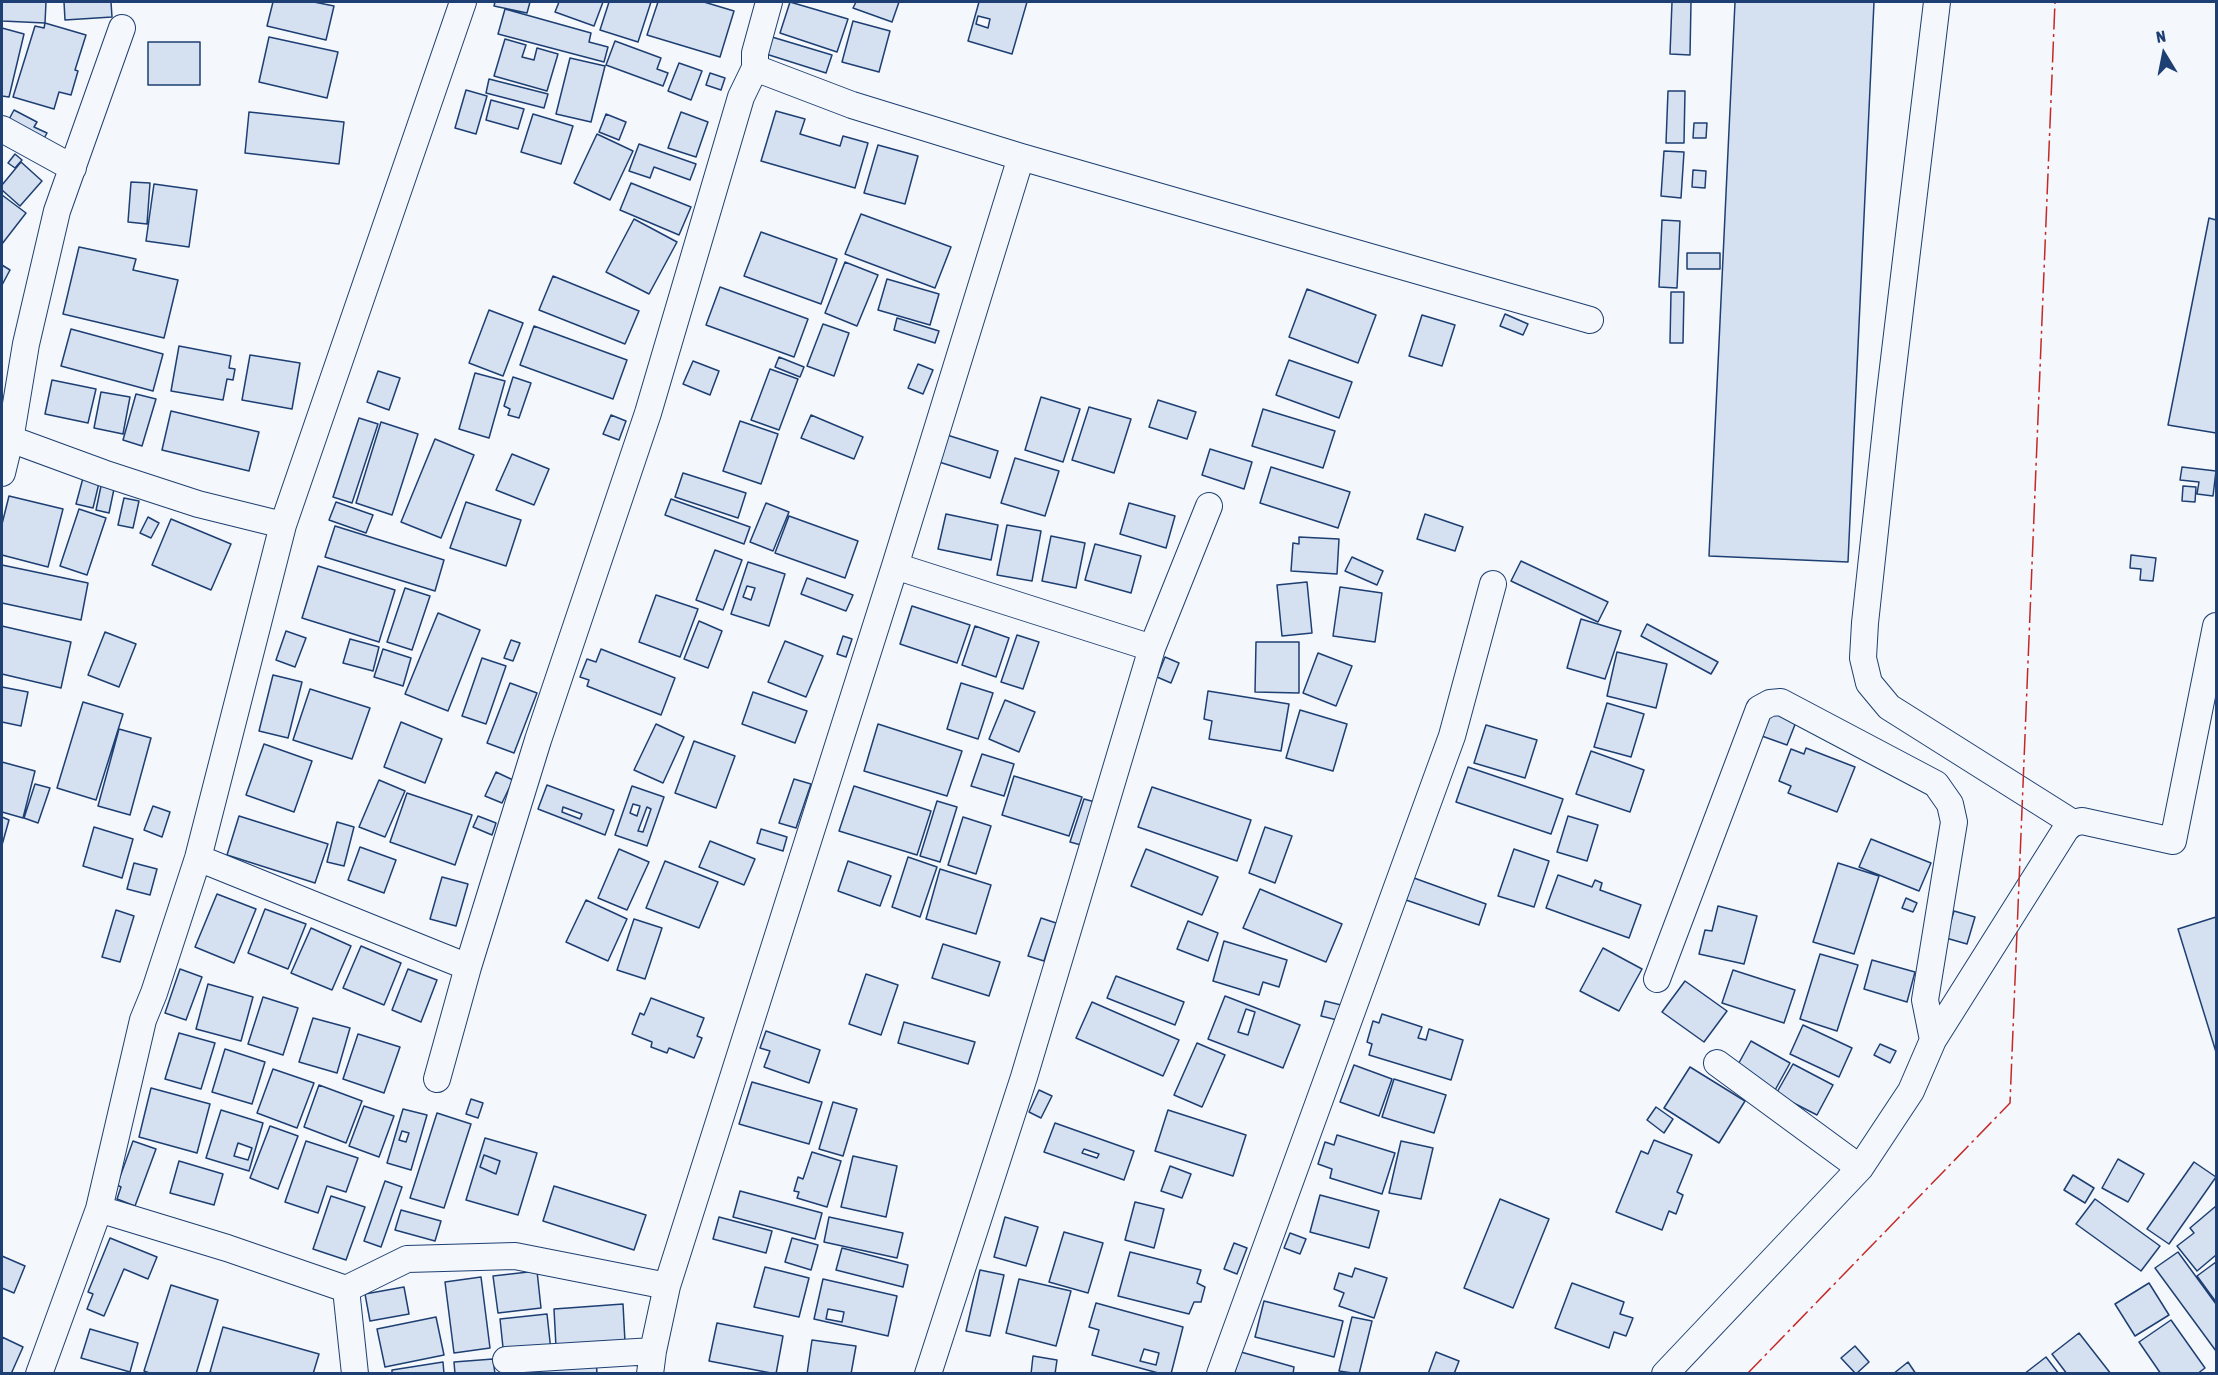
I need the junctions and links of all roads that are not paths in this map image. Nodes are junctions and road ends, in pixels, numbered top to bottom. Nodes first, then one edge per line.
1 (463, 2) edge
2 (769, 2) edge
3 (1937, 2) edge
4 (122, 28) dead end
5 (755, 68) junction
6 (2, 129) edge
7 (1022, 157) junction
8 (73, 168) junction
9 (1590, 320) dead end
10 (6, 438) edge
11 (2, 472) edge
12 (1209, 506) dead end
13 (283, 525) junction
14 (895, 566) junction
15 (1493, 584) dead end
16 (2217, 626) edge
17 (1152, 648) junction
18 (2073, 823) junction
19 (198, 858) junction
20 (468, 967) junction
21 (1658, 979) dead end
22 (1933, 1040) junction
23 (1718, 1063) dead end
24 (437, 1079) dead end
25 (1860, 1168) junction
26 (99, 1209) junction
27 (668, 1286) junction
28 (346, 1289) junction
29 (506, 1360) dead end
30 (652, 1362) edge
31 (39, 1374) edge
32 (355, 1374) edge
33 (928, 1374) edge
34 (1220, 1374) edge
35 (1665, 1374) edge

1 - 13 street
2 - 5 street
3 - 18 street
4 - 8 street
5 - 7 street
5 - 20 street
6 - 8 street
7 - 9 street
7 - 14 street
8 - 10 street
10 - 11 street
10 - 13 street
12 - 17 street
13 - 19 street
14 - 17 street
14 - 27 street
15 - 34 street
16 - 18 street
17 - 33 street
18 - 22 street
19 - 20 street
19 - 26 street
20 - 24 street
21 - 22 street
22 - 25 street
23 - 25 street
25 - 35 street
26 - 28 street
26 - 31 street
27 - 28 street
27 - 30 street
28 - 32 street
29 - 30 street

